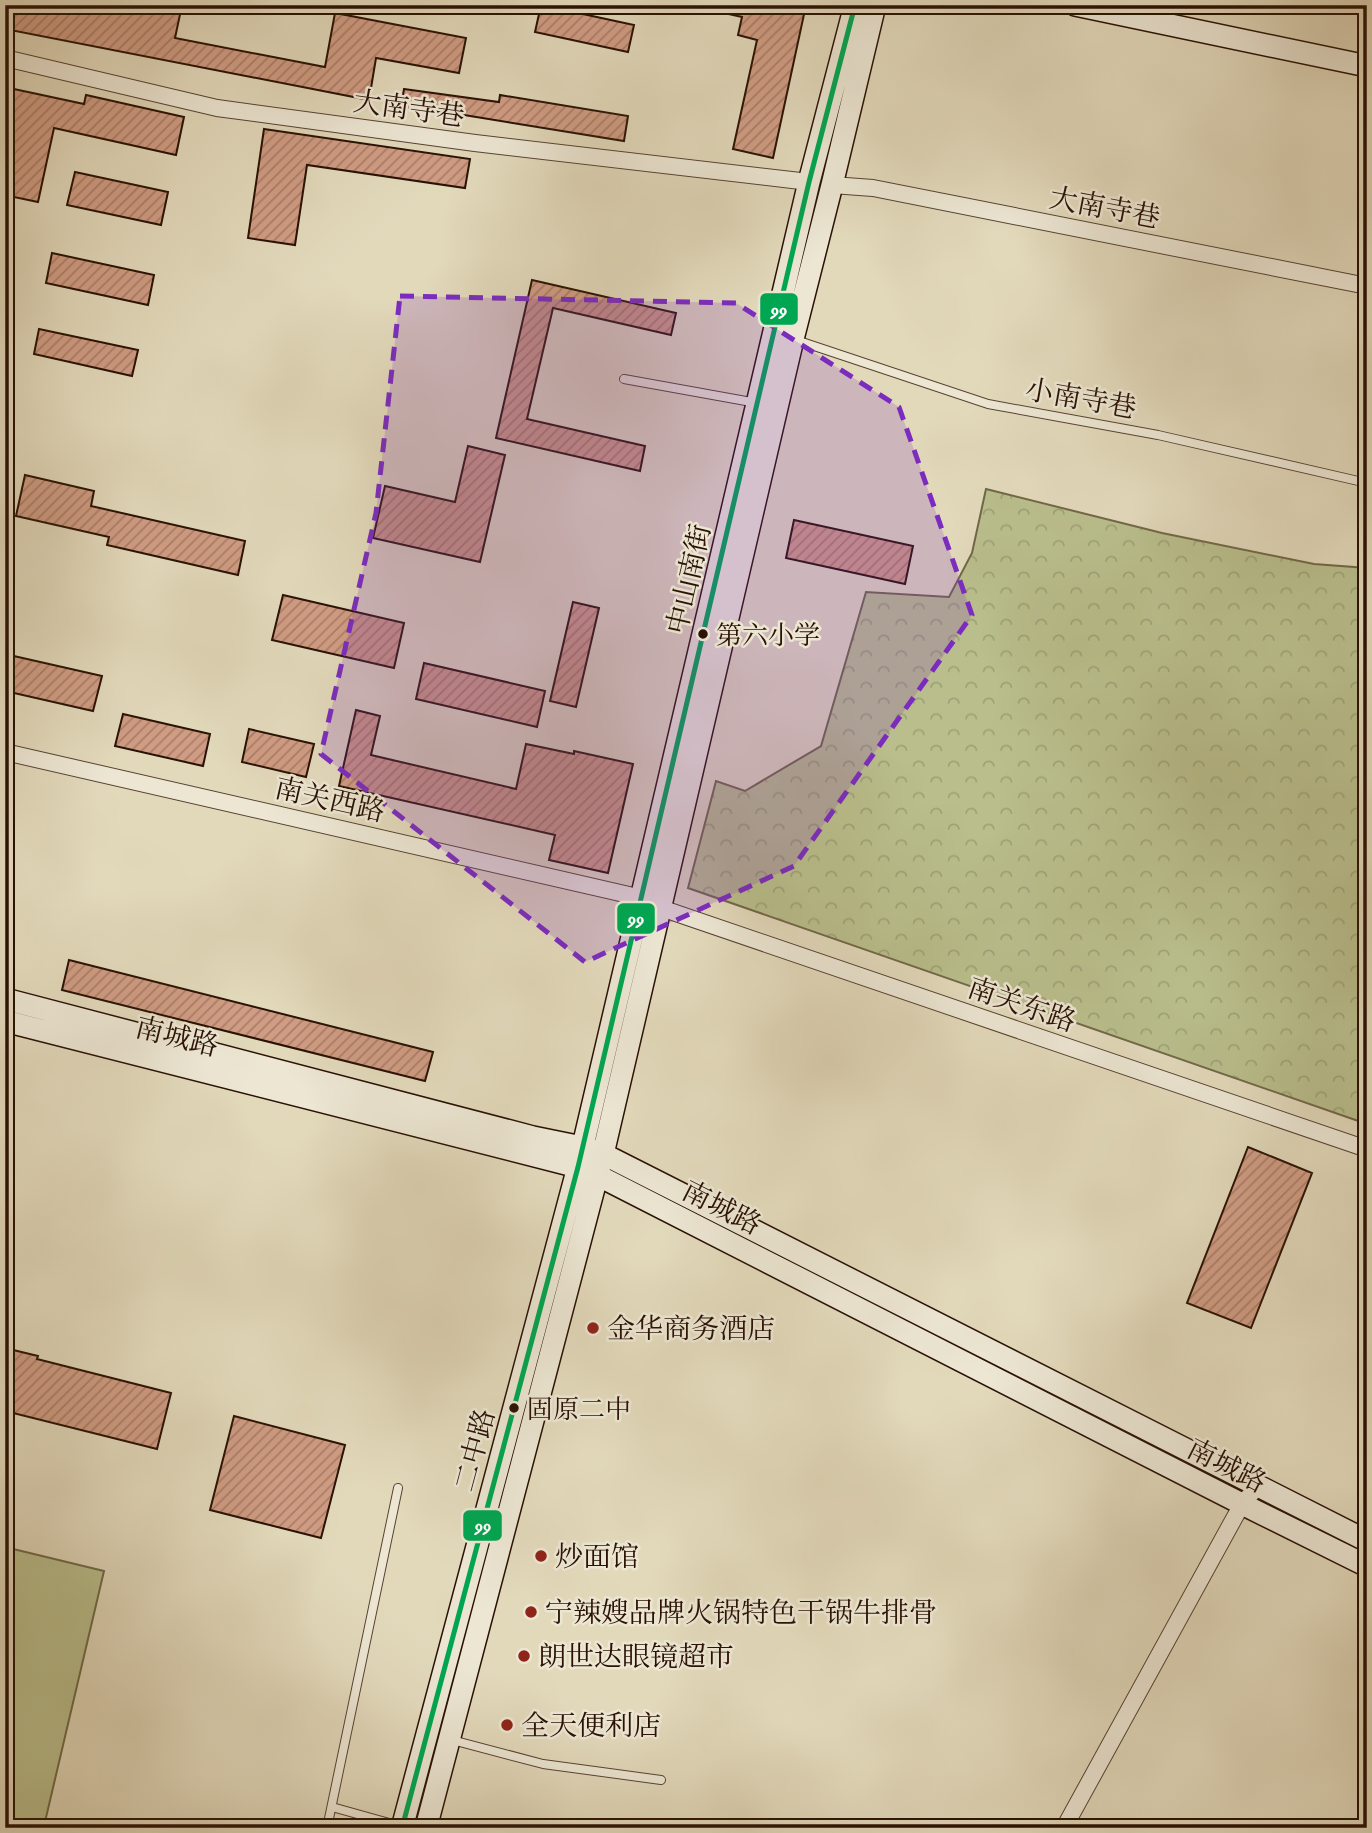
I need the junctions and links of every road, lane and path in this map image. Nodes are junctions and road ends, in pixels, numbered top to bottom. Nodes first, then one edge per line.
1 (855, 5) edge
2 (875, 5) edge
3 (1074, 5) edge
4 (1142, 5) edge
5 (1367, 55) edge
6 (5, 58) edge
7 (1367, 66) edge
8 (810, 183) junction
9 (832, 185) junction
10 (1367, 286) edge
11 (793, 339) junction
12 (624, 379) dead end
13 (768, 404) junction
14 (5, 408) edge
15 (5, 428) edge
16 (1367, 483) edge
17 (5, 752) edge
18 (652, 903) junction
19 (5, 999) edge
20 (5, 1021) edge
21 (1367, 1149) edge
22 (590, 1161) junction
23 (1258, 1486) junction
24 (398, 1489) dead end
25 (1242, 1504) junction
26 (1367, 1541) edge
27 (1367, 1566) edge
28 (449, 1739) junction
29 (661, 1780) dead end
30 (332, 1807) junction
31 (403, 1827) edge
32 (327, 1828) edge
33 (426, 1828) edge
34 (1064, 1828) edge

1 - 8 main road, 中山南街
2 - 9 main road, 中山南街
3 - 7 main road
4 - 5 main road
6 - 8 street, 大南寺巷
8 - 13 main road, 中山南街
9 - 10 street, 大南寺巷
9 - 11 main road, 中山南街
11 - 13 main road, 中山南街
11 - 16 lane, 小南寺巷
12 - 13 lane
13 - 18 main road, 中山南街
14 - 15 street
17 - 18 street, 南关西路
18 - 21 street, 南关东路
18 - 22 main road, 中山南街
19 - 22 main road, 南城路
20 - 22 main road, 南城路
22 - 23 main road, 南城路
22 - 25 main road, 南城路
22 - 28 main road, 二中路
22 - 31 main road, 二中路
23 - 25 street
23 - 26 main road, 南城路
24 - 30 lane
25 - 27 main road, 南城路
25 - 34 street
28 - 29 lane
28 - 33 main road, 二中路
30 - 31 lane
30 - 32 lane

